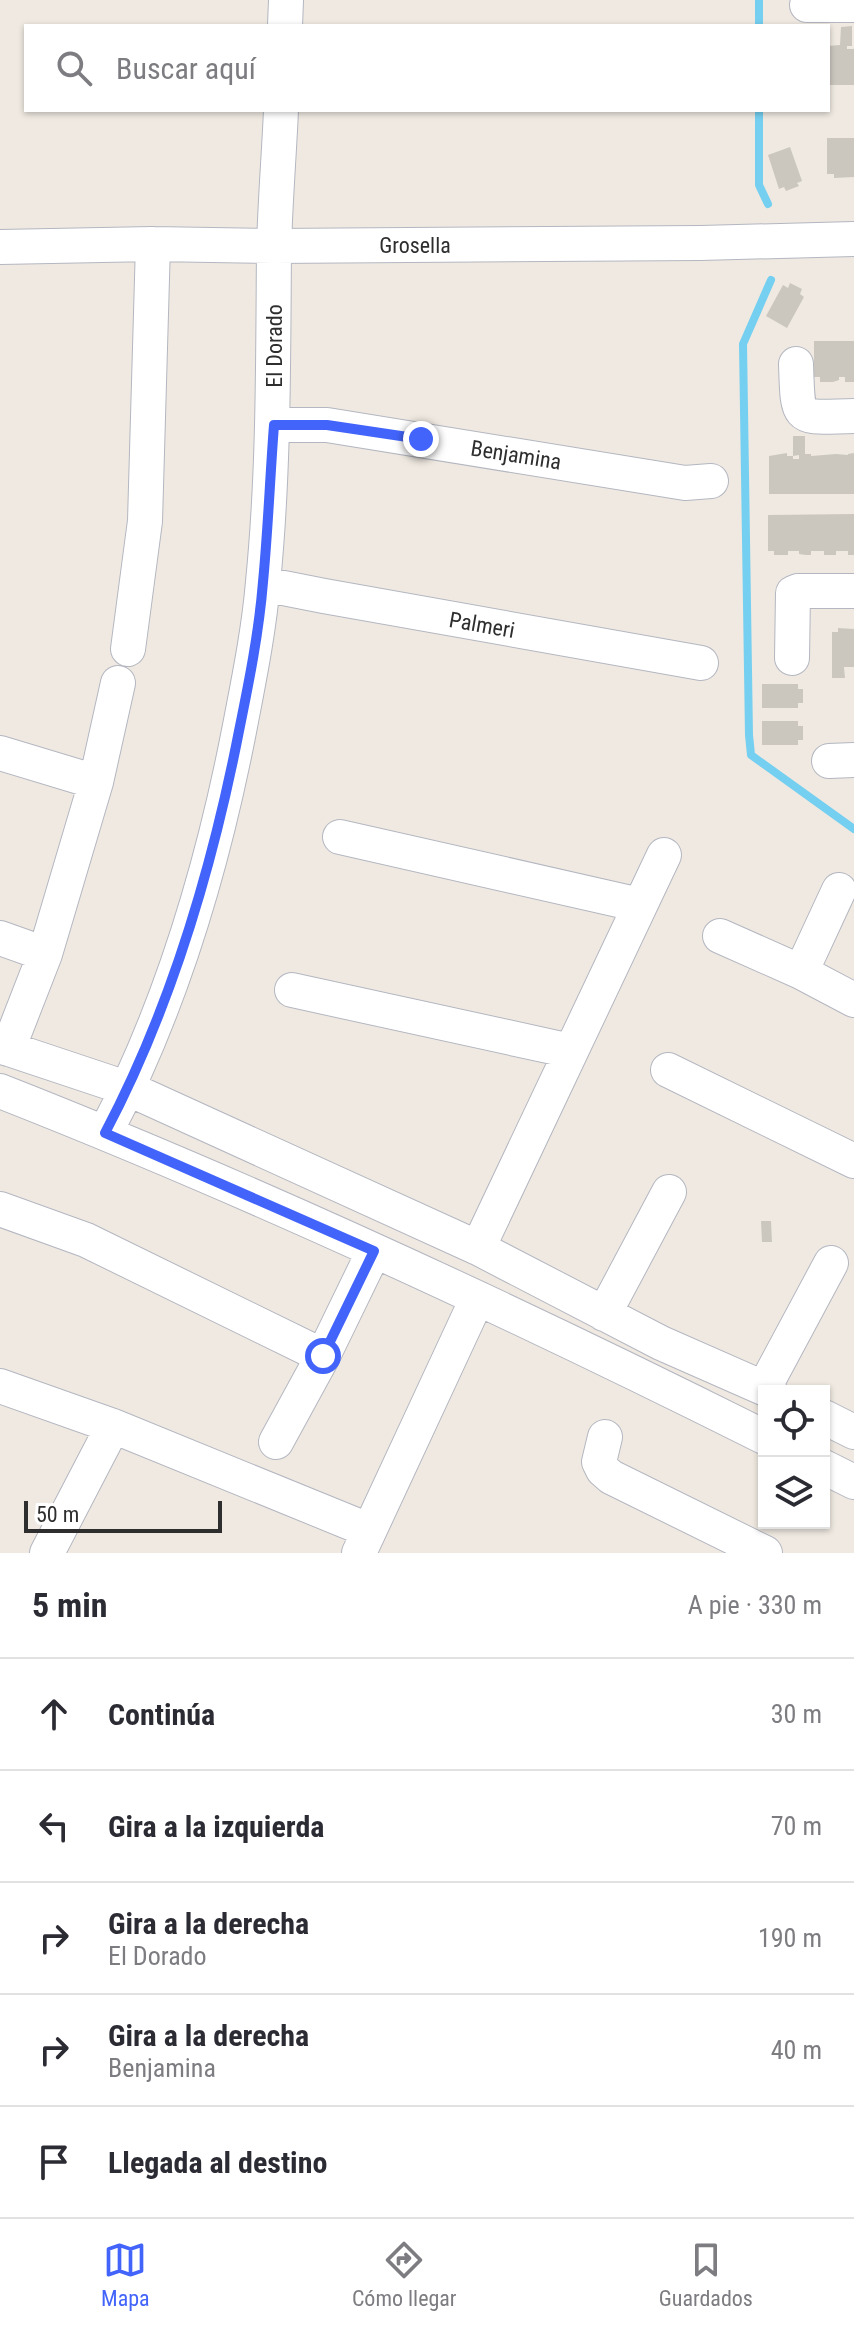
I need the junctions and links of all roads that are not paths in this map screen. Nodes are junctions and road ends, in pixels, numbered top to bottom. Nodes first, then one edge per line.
1 (286, 0) edge
2 (807, 5) dead end
3 (854, 5) edge
4 (285, 24) edge
5 (281, 112) edge
6 (842, 239) edge
7 (153, 244) junction
8 (274, 246) junction
9 (0, 247) edge
10 (796, 364) dead end
11 (854, 416) edge
12 (274, 425) junction
13 (711, 481) dead end
14 (263, 584) junction
15 (854, 591) edge
16 (128, 649) dead end
17 (792, 658) dead end
18 (701, 663) dead end
19 (118, 683) dead end
20 (0, 753) edge
21 (96, 782) junction
22 (340, 837) dead end
23 (664, 855) dead end
24 (839, 890) dead end
25 (640, 905) junction
26 (720, 936) dead end
27 (0, 938) edge
28 (45, 954) junction
29 (801, 972) junction
30 (292, 990) dead end
31 (854, 1000) edge
32 (4, 1048) edge
33 (571, 1051) junction
34 (668, 1070) dead end
35 (129, 1089) junction
36 (0, 1091) edge
37 (105, 1133) junction
38 (854, 1161) edge
39 (669, 1192) dead end
40 (0, 1209) edge
41 (478, 1248) junction
42 (374, 1251) junction
43 (831, 1263) dead end
44 (477, 1299) junction
45 (604, 1314) junction
46 (661, 1343) junction
47 (323, 1356) junction
48 (642, 1376) junction
49 (770, 1385) edge
50 (0, 1386) edge
51 (758, 1386) edge
52 (830, 1420) edge
53 (113, 1426) junction
54 (854, 1432) edge
55 (758, 1434) edge
56 (605, 1437) dead end
57 (276, 1442) dead end
58 (830, 1470) edge
59 (854, 1482) edge
60 (364, 1541) edge
61 (47, 1553) edge
62 (765, 1553) edge

1 - 4 street
2 - 3 street
5 - 8 street, El Dorado
6 - 8 street, Grosella
7 - 8 street, Grosella
7 - 9 street, Grosella
7 - 16 street
8 - 12 street, El Dorado
10 - 11 street
12 - 13 street, Benjamina
12 - 14 street, El Dorado
14 - 18 street, Palmeri
14 - 35 street, El Dorado
15 - 17 street
19 - 21 street
20 - 21 street
21 - 28 street
22 - 25 street
23 - 25 street
24 - 29 street
25 - 33 street
26 - 29 street
27 - 28 street
28 - 32 street
29 - 31 street
30 - 33 street
32 - 35 street
33 - 41 street
34 - 38 street
35 - 37 street, El Dorado
35 - 41 street
36 - 37 street
37 - 42 street
39 - 45 street
40 - 47 street
41 - 45 street
42 - 44 street
42 - 47 street
43 - 49 street
44 - 48 street
44 - 60 street
45 - 46 street
46 - 48 street
46 - 51 street
47 - 57 street
48 - 55 street
50 - 53 street
52 - 54 street
53 - 60 street
53 - 61 street
56 - 62 street
58 - 59 street

